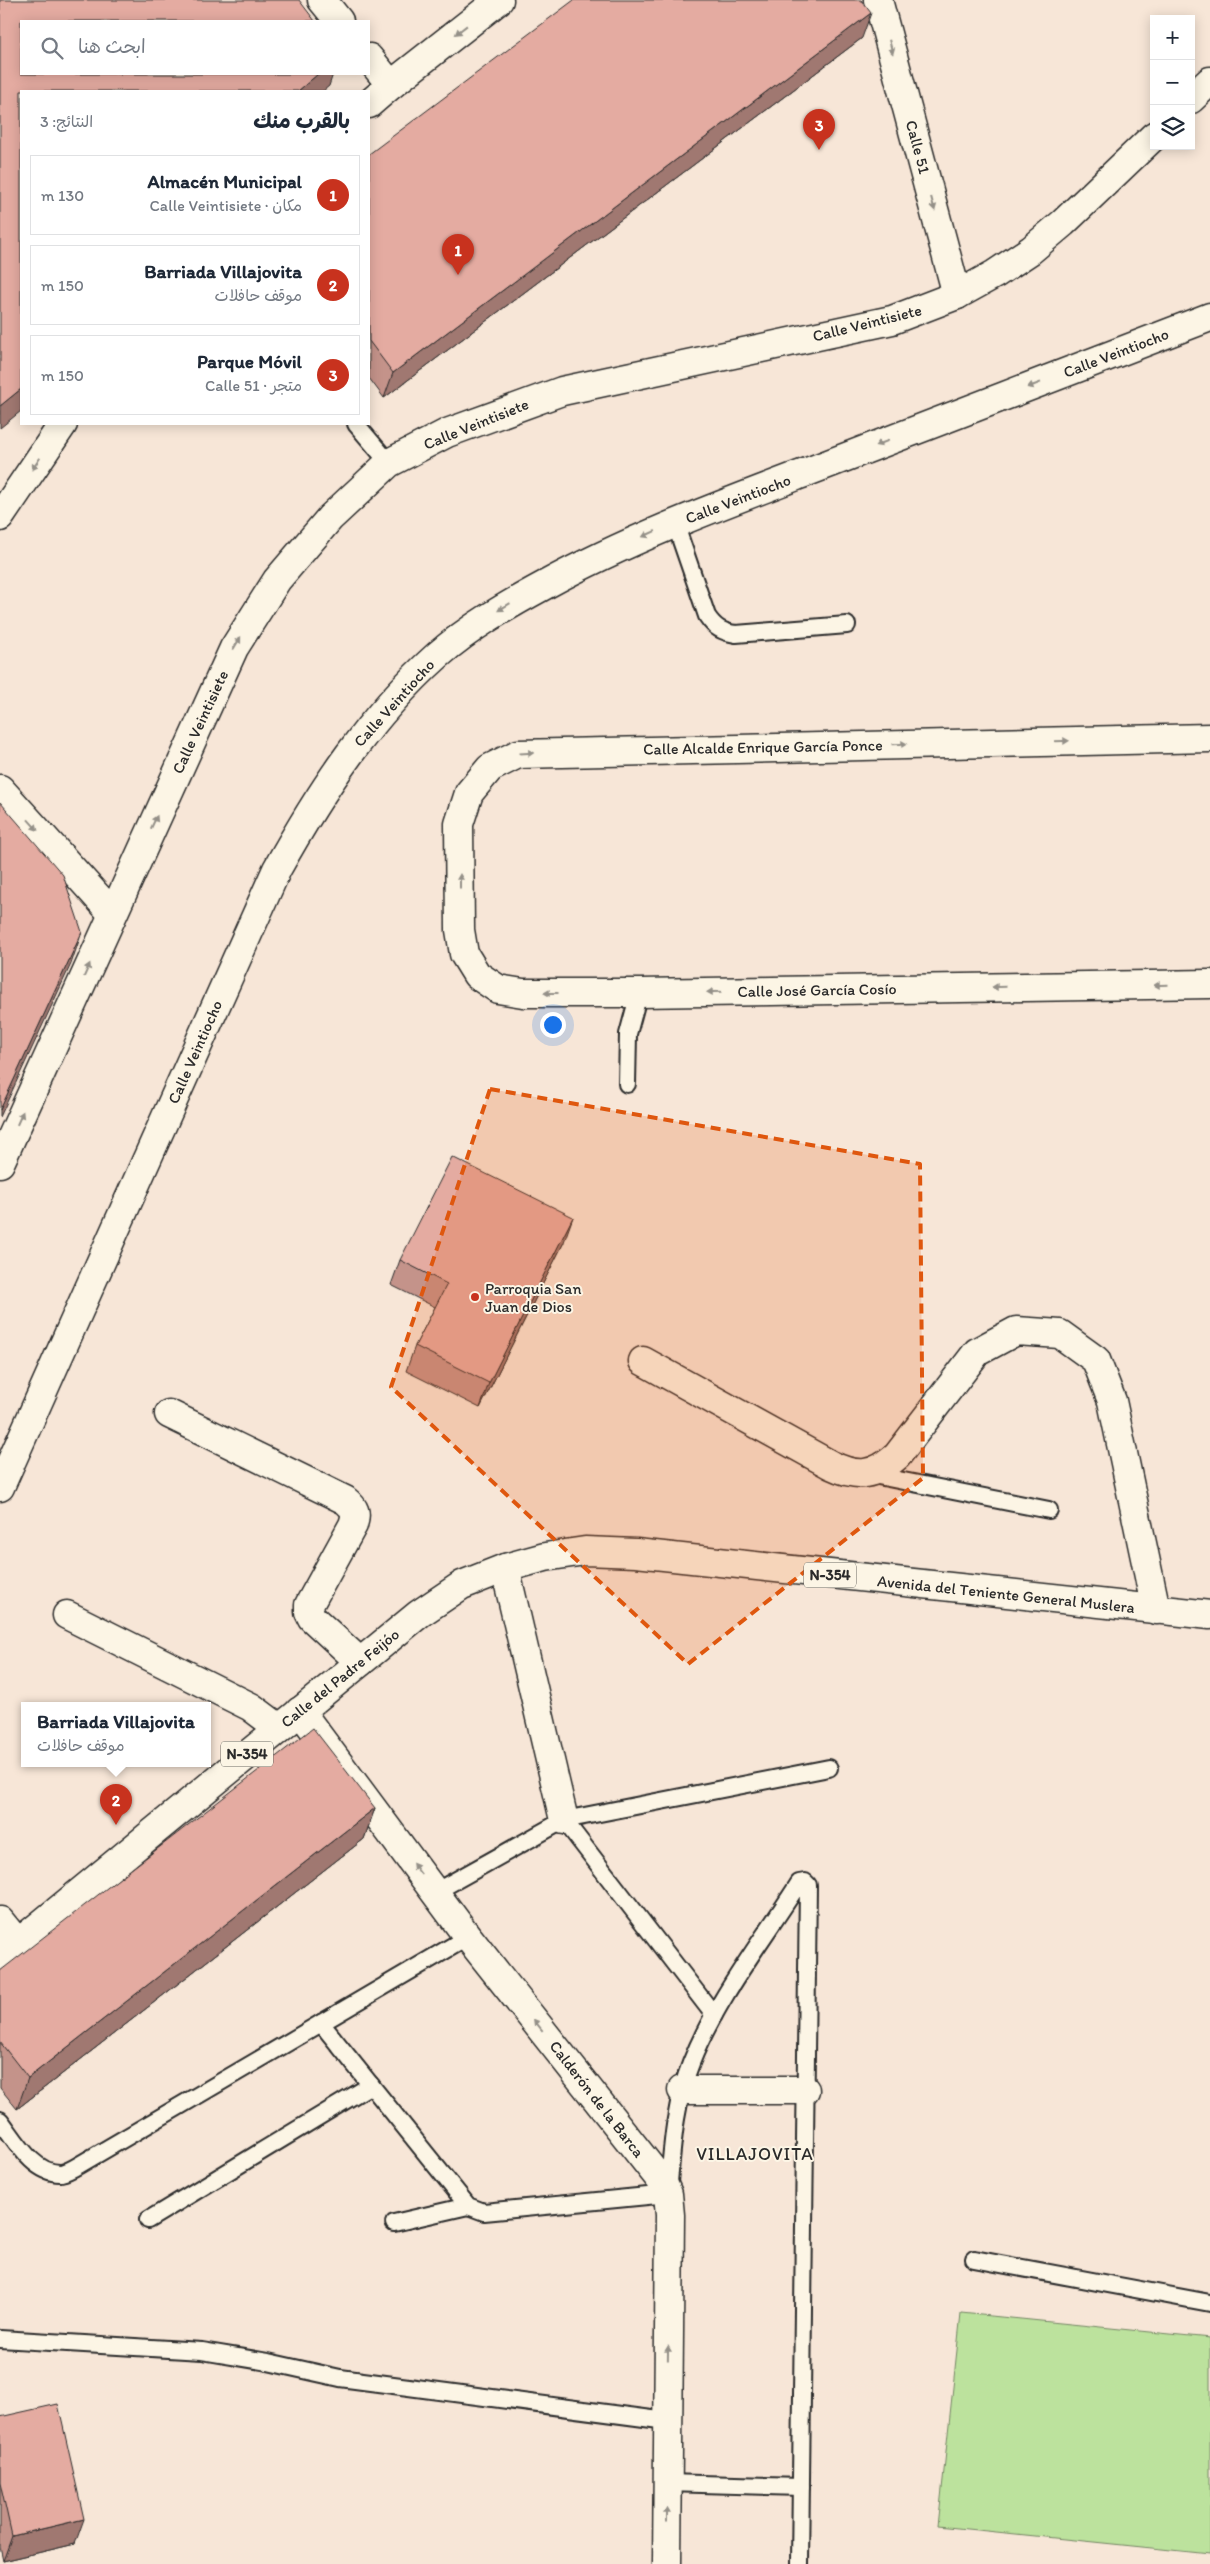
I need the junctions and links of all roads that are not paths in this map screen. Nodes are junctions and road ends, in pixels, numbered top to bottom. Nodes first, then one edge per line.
1 (322, 0) edge
2 (499, 0) edge
3 (878, 0) edge
4 (338, 20) edge
5 (370, 59) edge
6 (1210, 81) edge
7 (390, 85) junction
8 (1195, 96) edge
9 (370, 103) edge
10 (1150, 140) edge
11 (957, 295) junction
12 (1210, 317) edge
13 (62, 425) edge
14 (357, 425) edge
15 (389, 462) junction
16 (0, 517) edge
17 (675, 523) junction
18 (847, 626) dead end
19 (1210, 738) edge
20 (0, 789) edge
21 (112, 913) junction
22 (460, 930) joint
23 (1210, 984) edge
24 (639, 993) junction
25 (626, 1084) dead end
26 (0, 1163) edge
27 (643, 1361) dead end
28 (168, 1414) dead end
29 (866, 1474) junction
30 (0, 1487) edge
31 (1049, 1510) dead end
32 (505, 1568) junction
33 (1210, 1597) edge
34 (1156, 1610) junction
35 (66, 1615) dead end
36 (1210, 1615) edge
37 (360, 1662) junction
38 (300, 1710) junction
39 (279, 1728) junction
40 (829, 1768) dead end
41 (564, 1820) junction
42 (435, 1892) junction
43 (0, 1920) edge
44 (468, 1936) junction
45 (9, 1950) edge
46 (714, 2015) junction
47 (321, 2023) junction
48 (371, 2085) junction
49 (682, 2090) junction
50 (805, 2090) junction
51 (0, 2120) edge
52 (668, 2194) junction
53 (468, 2206) junction
54 (148, 2220) dead end
55 (394, 2223) dead end
56 (974, 2259) dead end
57 (1210, 2303) edge
58 (0, 2339) edge
59 (667, 2421) junction
60 (667, 2483) junction
61 (801, 2487) junction
62 (667, 2564) edge
63 (800, 2564) edge

1 - 4 main road
2 -> 7 main road
3 -> 11 main road, Calle 51
5 - 7 main road
6 - 8 main road
7 - 9 main road
10 - 11 main road, Calle Veintisiete
11 - 15 main road, Calle Veintisiete
12 -> 17 main road, Calle Veintiocho
13 -> 16 main road
14 - 15 lane
21 -> 15 main road, Calle Veintisiete
17 - 18 lane
17 -> 30 main road, Calle Veintiocho
22 -> 19 main road, Calle Alcalde Enrique García Ponce
20 -> 21 main road
26 -> 21 main road, Calle Veintisiete
24 -> 22 main road, Calle José García Cosío
23 -> 24 main road, Calle José García Cosío
24 - 25 lane
27 - 29 main road
28 - 37 main road
29 - 31 lane
29 - 34 main road
32 - 34 main road, Avenida del Teniente General Muslera / N-354
32 - 37 main road, Calle del Padre Feijóo / N-354
32 - 41 main road
33 - 34 main road, N-354
34 - 36 main road, Avenida del Teniente General Muslera / N-354
35 - 39 main road
37 - 38 main road, Calle del Padre Feijóo / N-354
38 - 39 main road, Calle del Padre Feijóo / N-354
42 -> 38 main road, Calderón de la Barca
39 - 45 main road, Calle del Padre Feijóo / N-354
40 - 41 lane
41 - 42 lane
41 - 46 lane
42 - 44 main road, Calderón de la Barca
43 - 45 main road
44 - 47 lane
52 -> 44 main road, Calderón de la Barca
46 - 49 lane
46 - 50 lane
47 - 48 lane
47 - 51 lane
48 - 53 lane
48 - 54 lane
49 - 50 main road
49 - 52 lane
50 - 61 lane
52 - 53 lane
59 -> 52 main road, Calderón de la Barca
53 - 55 lane
56 - 57 lane
58 - 59 lane
59 - 60 main road, Calderón de la Barca
60 - 61 lane
62 -> 60 main road, Calderón de la Barca
61 - 63 lane

